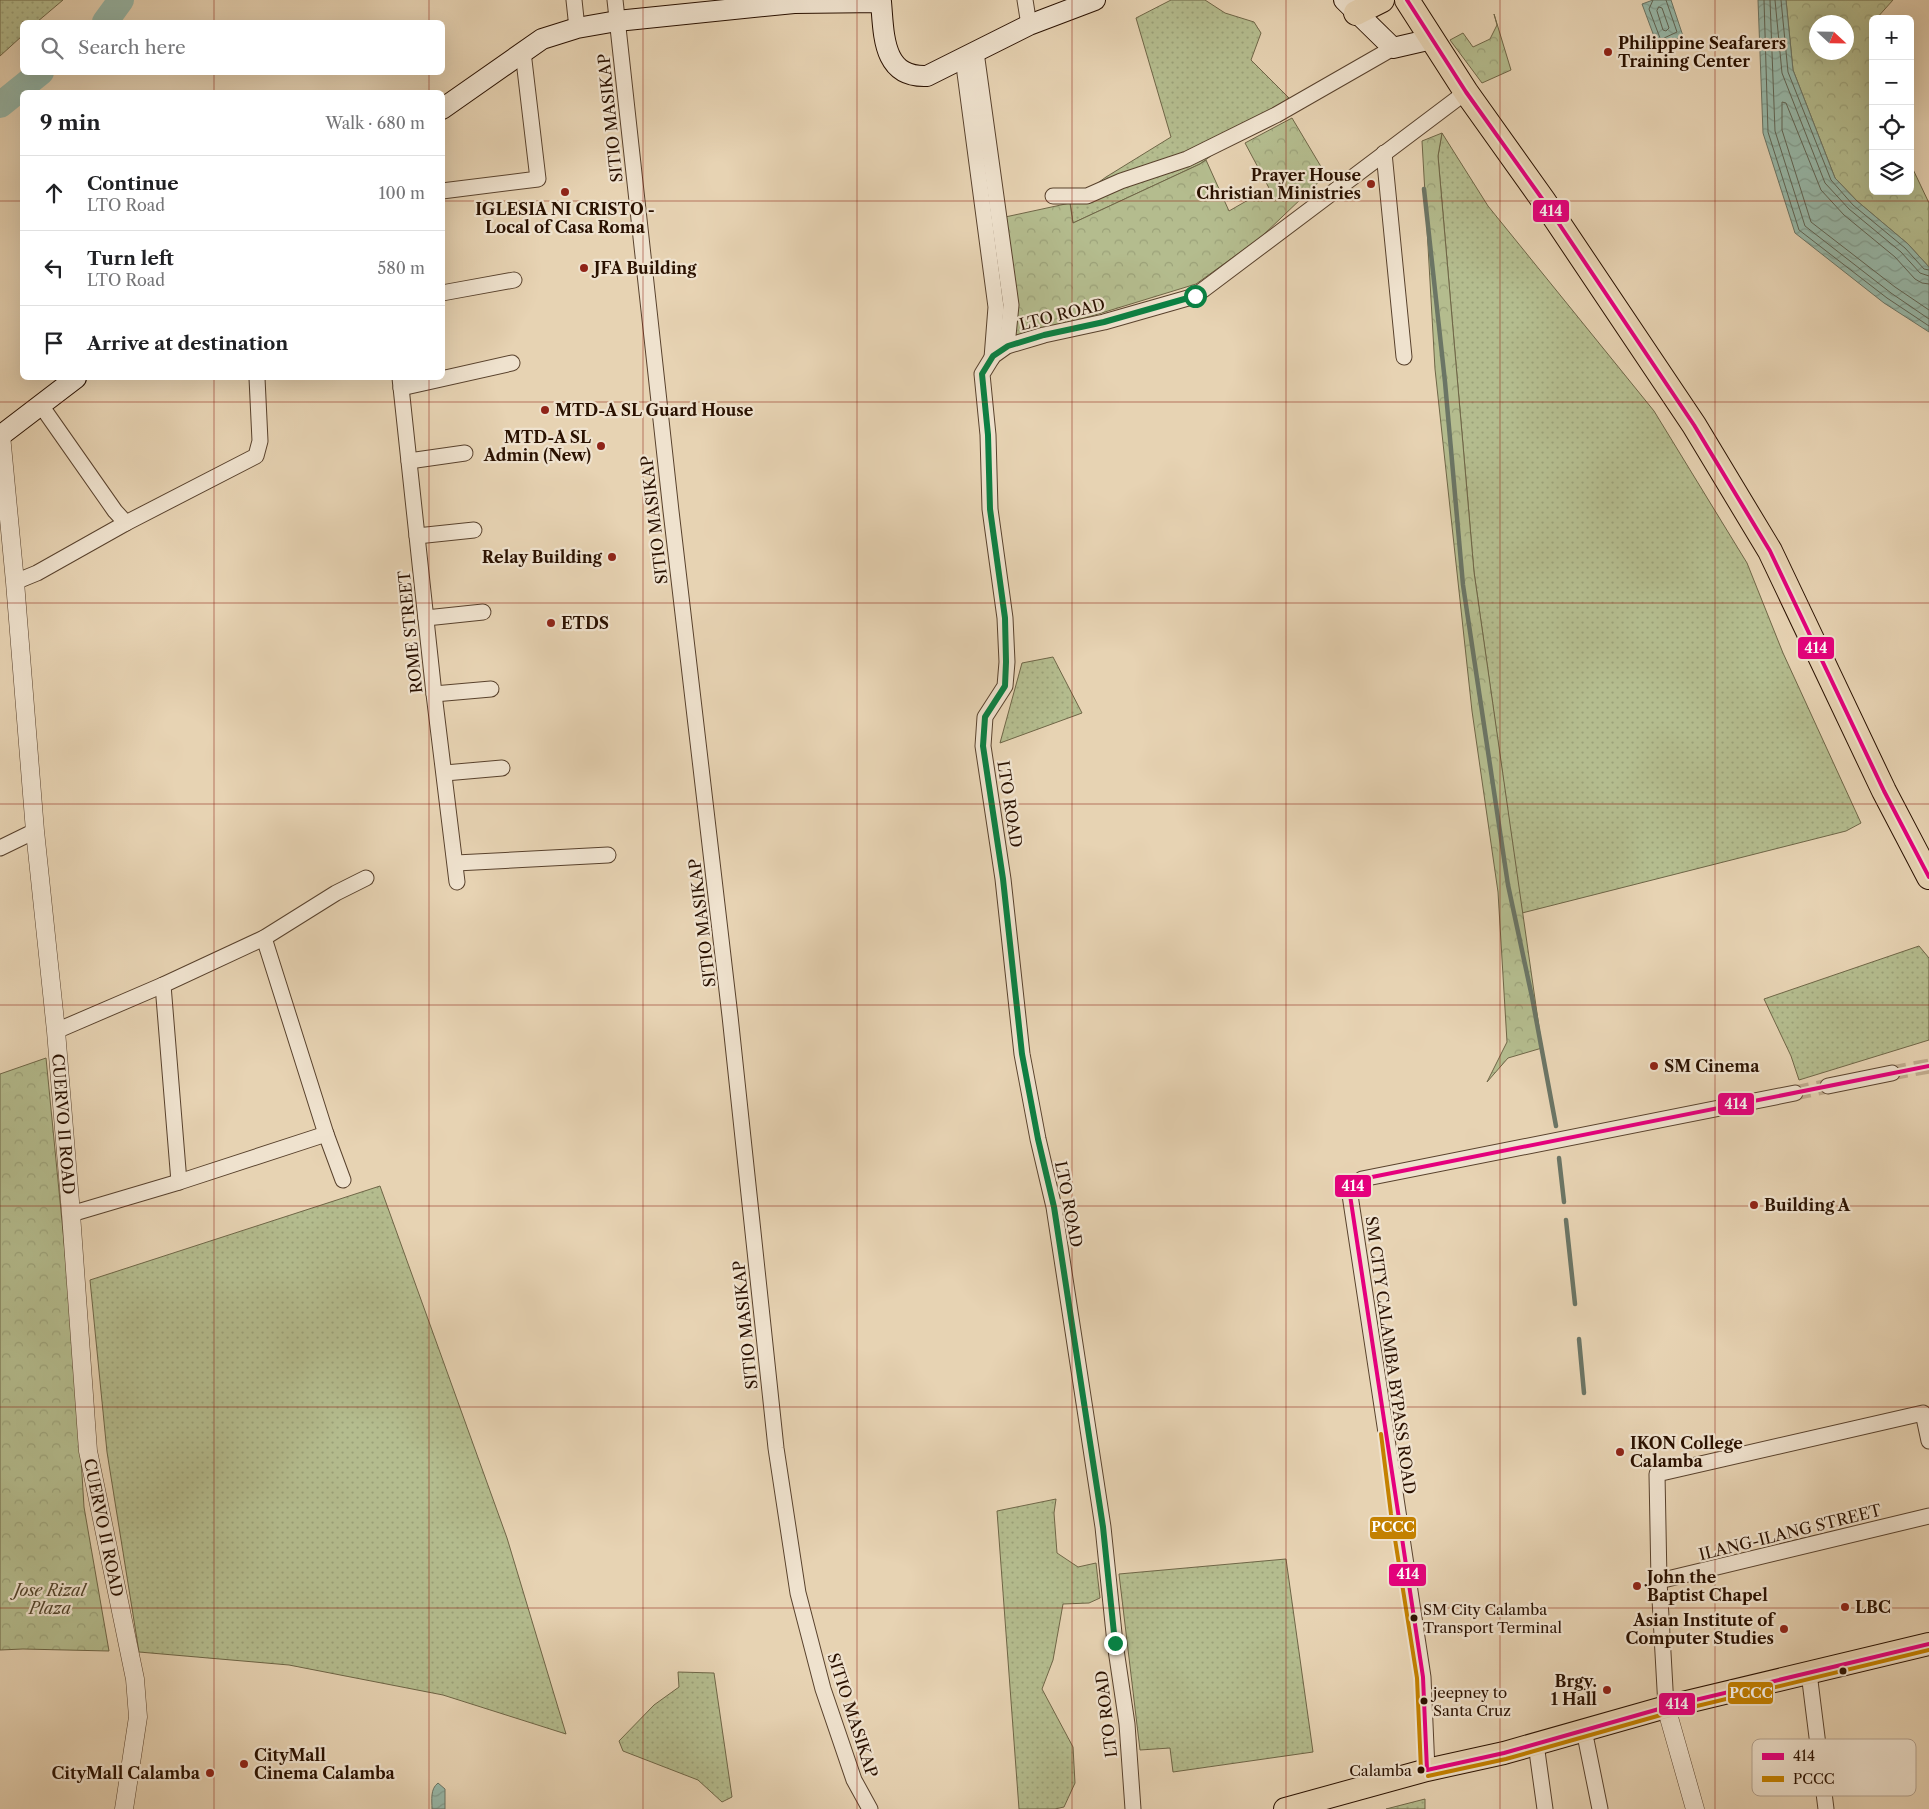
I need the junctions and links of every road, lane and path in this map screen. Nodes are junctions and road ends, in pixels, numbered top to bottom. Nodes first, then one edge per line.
1 (574, 0) edge
2 (615, 0) edge
3 (1024, 0) edge
4 (1095, 0) edge
5 (1382, 0) edge
6 (1407, 0) edge
7 (881, 1) edge
8 (1350, 6) edge
9 (617, 21) junction
10 (1029, 25) junction
11 (577, 28) junction
12 (1432, 39) junction
13 (1393, 48) junction
14 (523, 52) junction
15 (970, 55) junction
16 (1466, 92) junction
17 (445, 108) edge
18 (1384, 153) junction
19 (445, 191) edge
20 (1053, 196) dead end
21 (514, 280) dead end
22 (445, 292) edge
23 (1008, 346) junction
24 (1404, 356) dead end
25 (992, 358) junction
26 (512, 363) dead end
27 (445, 375) edge
28 (73, 380) edge
29 (257, 380) edge
30 (417, 380) edge
31 (400, 383) edge
32 (40, 404) junction
33 (0, 436) edge
34 (465, 453) dead end
35 (408, 461) junction
36 (126, 523) junction
37 (474, 530) dead end
38 (417, 536) junction
39 (15, 582) junction
40 (483, 612) dead end
41 (426, 618) junction
42 (491, 689) dead end
43 (434, 694) junction
44 (502, 768) dead end
45 (445, 773) junction
46 (35, 831) junction
47 (0, 848) edge
48 (608, 855) dead end
49 (456, 863) junction
50 (1929, 876) edge
51 (366, 878) dead end
52 (457, 882) dead end
53 (264, 938) junction
54 (163, 985) junction
55 (56, 1030) junction
56 (1892, 1073) tunnel mouth
57 (1828, 1086) tunnel mouth
58 (1795, 1093) tunnel mouth
59 (326, 1134) junction
60 (343, 1180) dead end
61 (178, 1182) junction
62 (71, 1214) junction
63 (1929, 1441) edge
64 (1929, 1516) edge
65 (1659, 1581) junction
66 (1928, 1649) edge
67 (1809, 1673) junction
68 (1666, 1707) junction
69 (1584, 1730) junction
70 (1817, 1739) edge
71 (1536, 1744) junction
72 (1427, 1770) junction
73 (1824, 1796) edge
74 (124, 1809) edge
75 (870, 1809) edge
76 (1133, 1809) edge
77 (1285, 1809) edge
78 (1545, 1809) edge
79 (1600, 1809) edge
80 (1696, 1809) edge
81 (1826, 1809) edge

1 - 11 street
2 - 9 street, SITIO MASIKAP
3 - 10 street
4 - 10 main road
5 - 8 highway
6 - 12 highway
7 - 9 main road
7 - 15 main road
8 - 13 main road
9 - 11 main road
9 - 75 street, SITIO MASIKAP
10 - 15 main road
11 - 14 main road
12 - 13 main road
12 - 16 highway
13 - 20 street
14 - 17 main road
14 - 19 street
15 - 23 street
15 - 25 street
16 - 18 street, LTO ROAD
16 - 50 highway
18 - 23 street, LTO ROAD
18 - 24 street
21 - 22 street
23 - 25 street, LTO ROAD
25 - 76 street, LTO ROAD
26 - 27 street
28 - 32 main road
29 - 36 street
30 - 31 street
31 - 35 street, ROME STREET
32 - 33 main road
32 - 36 street
33 - 39 street, CUERVO II ROAD
34 - 35 street
35 - 38 street, ROME STREET
36 - 39 street
37 - 38 street
38 - 41 street, ROME STREET
39 - 46 street, CUERVO II ROAD
40 - 41 street
41 - 43 street, ROME STREET
42 - 43 street
43 - 45 street, ROME STREET
44 - 45 street
45 - 49 street, ROME STREET
46 - 47 street
46 - 55 street, CUERVO II ROAD
48 - 49 street
49 - 52 street, ROME STREET
51 - 53 street
53 - 54 street
53 - 59 street
54 - 55 street
54 - 61 street
55 - 62 street, CUERVO II ROAD
56 - 57 street
58 - 72 street, SM CITY CALAMBA BYPASS ROAD
59 - 60 street
59 - 61 street
61 - 62 street
62 - 74 street, CUERVO II ROAD
63 - 65 street
64 - 65 street, ILANG-ILANG STREET
65 - 68 street
66 - 67 main road
67 - 68 main road
67 - 70 street
68 - 69 main road
68 - 80 street
69 - 71 main road
69 - 79 street
71 - 72 main road
71 - 78 street
72 - 77 main road
73 - 81 street

